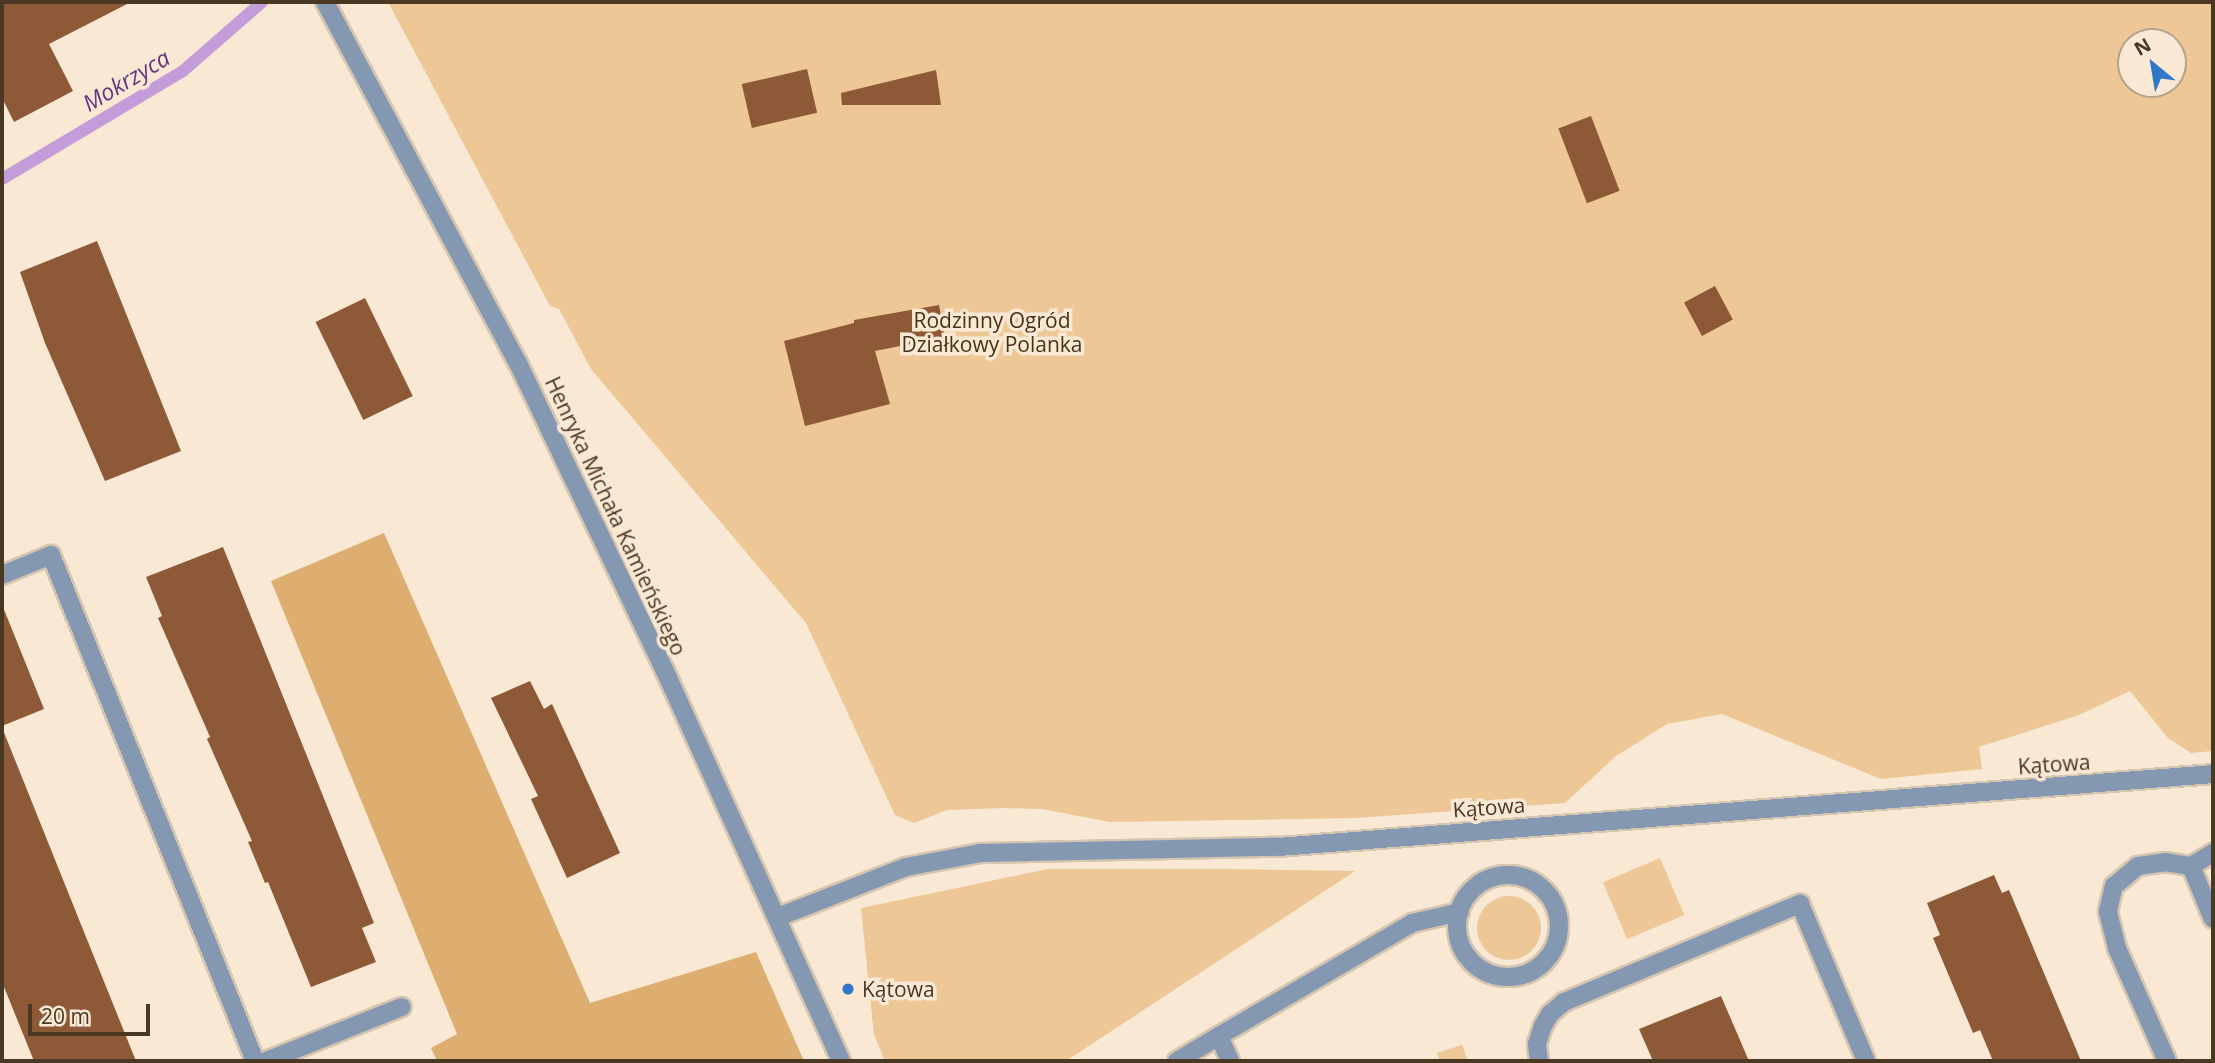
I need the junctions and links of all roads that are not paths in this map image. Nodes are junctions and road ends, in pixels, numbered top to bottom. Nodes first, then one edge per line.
1 (325, 2) edge
2 (2, 575) edge
3 (2213, 774) edge
4 (2213, 853) edge
5 (2191, 866) junction
6 (1460, 912) junction
7 (778, 917) junction
8 (2213, 919) edge
9 (401, 1007) dead end
10 (1219, 1036) junction
11 (255, 1061) edge
12 (266, 1061) edge
13 (841, 1061) edge
14 (1177, 1061) edge
15 (1230, 1061) edge
16 (1539, 1061) edge
17 (1866, 1061) edge
18 (2167, 1061) edge

1 - 7 street, Henryka Michała Kamieńskiego
2 - 11 street
3 - 7 street, Kątowa
4 - 5 street
5 - 8 street
5 - 18 street
6 - 6 street
6 - 10 street
7 - 13 street, Henryka Michała Kamieńskiego
9 - 12 street
10 - 14 street
10 - 15 street
16 - 17 street

